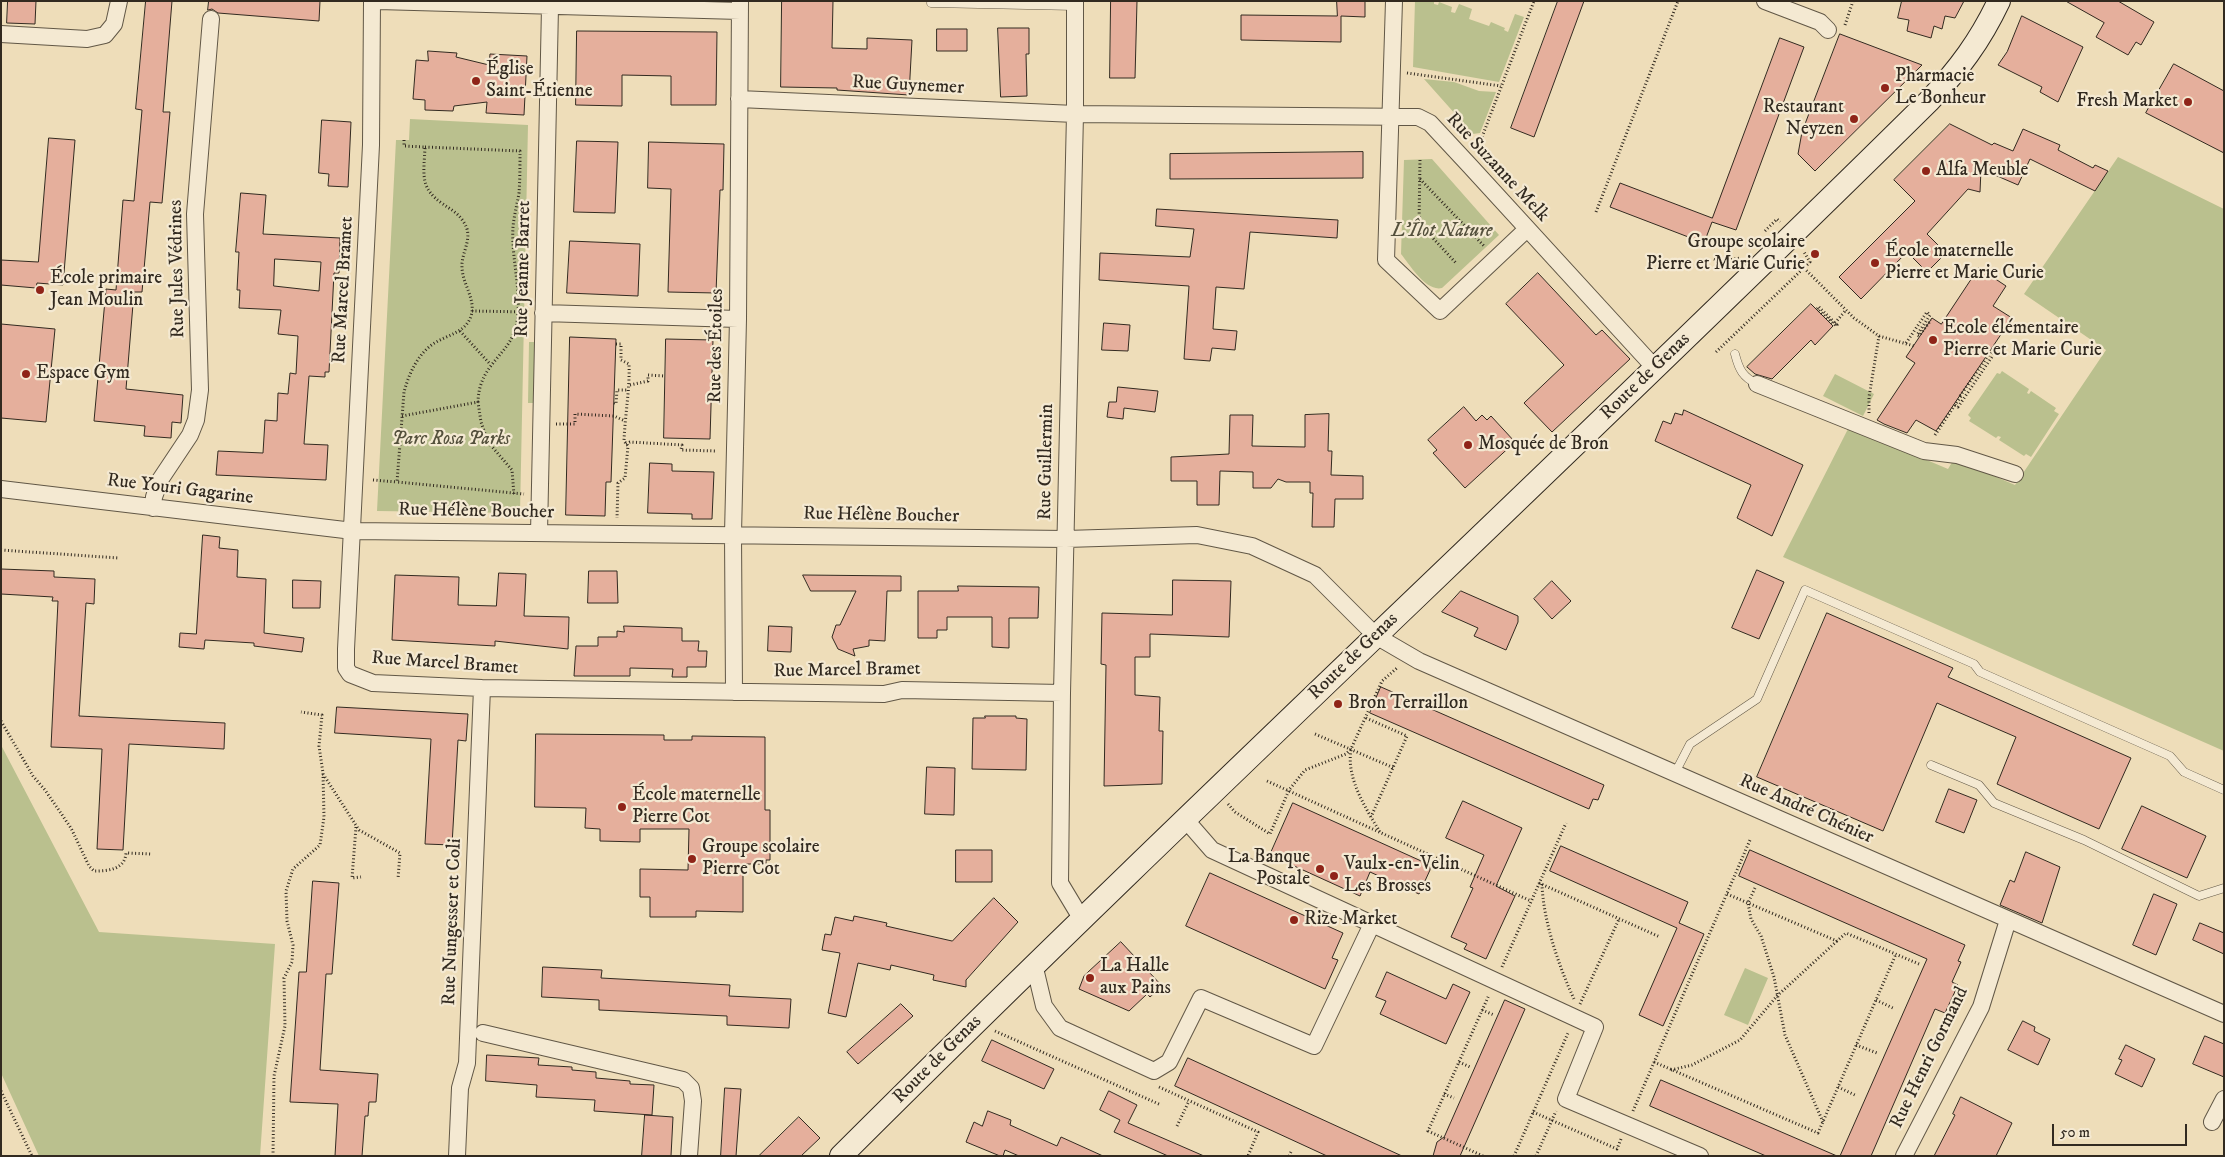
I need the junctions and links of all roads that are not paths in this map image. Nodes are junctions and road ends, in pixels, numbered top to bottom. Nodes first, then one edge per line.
1 (119, 1) edge
2 (372, 1) edge
3 (378, 1) edge
4 (1394, 1) edge
5 (1765, 1) edge
6 (1999, 1) edge
7 (931, 3) dead end
8 (1075, 4) edge
9 (740, 6) edge
10 (550, 7) junction
11 (211, 19) dead end
12 (1828, 30) dead end
13 (1, 34) edge
14 (739, 99) junction
15 (1076, 114) junction
16 (1390, 115) junction
17 (1527, 229) junction
18 (536, 312) junction
19 (738, 319) junction
20 (1735, 354) dead end
21 (1656, 368) junction
22 (1757, 384) joint
23 (2015, 474) dead end
24 (1, 489) edge
25 (153, 508) junction
26 (353, 531) junction
27 (539, 533) junction
28 (733, 534) junction
29 (1066, 539) junction
30 (1376, 636) junction
31 (482, 688) junction
32 (734, 692) junction
33 (1062, 693) junction
34 (1931, 765) dead end
35 (1675, 773) junction
36 (2224, 790) edge
37 (1185, 819) junction
38 (2224, 888) edge
39 (1081, 918) junction
40 (2008, 920) junction
41 (1372, 924) junction
42 (1034, 964) junction
43 (2224, 1014) edge
44 (483, 1033) dead end
45 (2224, 1098) edge
46 (2212, 1122) dead end
47 (458, 1156) edge
48 (689, 1156) edge
49 (841, 1156) edge
50 (1700, 1156) edge
51 (1904, 1156) edge

1 - 13 street
2 - 26 street, Rue Marcel Bramet
3 - 10 street
4 - 16 street
5 - 12 street
6 - 21 main road, Route de Genas
7 - 8 lane
8 - 15 street, Rue Guillermin
9 - 10 street
9 - 14 street, Rue des Étoiles
10 - 18 street, Rue Jeanne Barret
11 - 25 street, Rue Jules Védrines
14 - 15 street, Rue Guynemer
14 - 19 street, Rue des Étoiles
15 - 16 street, Rue Suzanne Melk
15 - 29 street, Rue Guillermin
16 - 17 street, Rue Suzanne Melk
16 - 17 street
17 - 21 street, Rue Suzanne Melk
18 - 19 street
18 - 27 street, Rue Jeanne Barret
19 - 28 street, Rue des Étoiles
20 - 22 lane
21 - 30 main road, Route de Genas
22 - 23 street
24 - 25 street, Rue Youri Gagarine
25 - 26 street, Rue Youri Gagarine
26 - 27 street, Rue Hélène Boucher
26 - 31 street, Rue Marcel Bramet
27 - 28 street, Rue Hélène Boucher
28 - 29 street, Rue Hélène Boucher
28 - 32 street, Rue des Étoiles
29 - 30 street, Rue Hélène Boucher
29 - 33 street, Rue Guillermin
30 - 35 street, Rue André Chénier
30 - 37 main road, Route de Genas
31 - 32 street, Rue Marcel Bramet
31 - 47 street, Rue Nungesser et Coli
32 - 33 street, Rue Marcel Bramet
33 - 39 street, Rue Guillermin
34 - 38 lane
35 - 36 lane
35 - 40 street, Rue André Chénier
37 - 39 main road, Route de Genas
37 - 41 street
39 - 42 main road, Route de Genas
40 - 43 street, Rue André Chénier
40 - 51 street, Rue Henri Gormand
41 - 42 street
41 - 50 street
42 - 49 main road, Route de Genas
44 - 48 street
45 - 46 street

